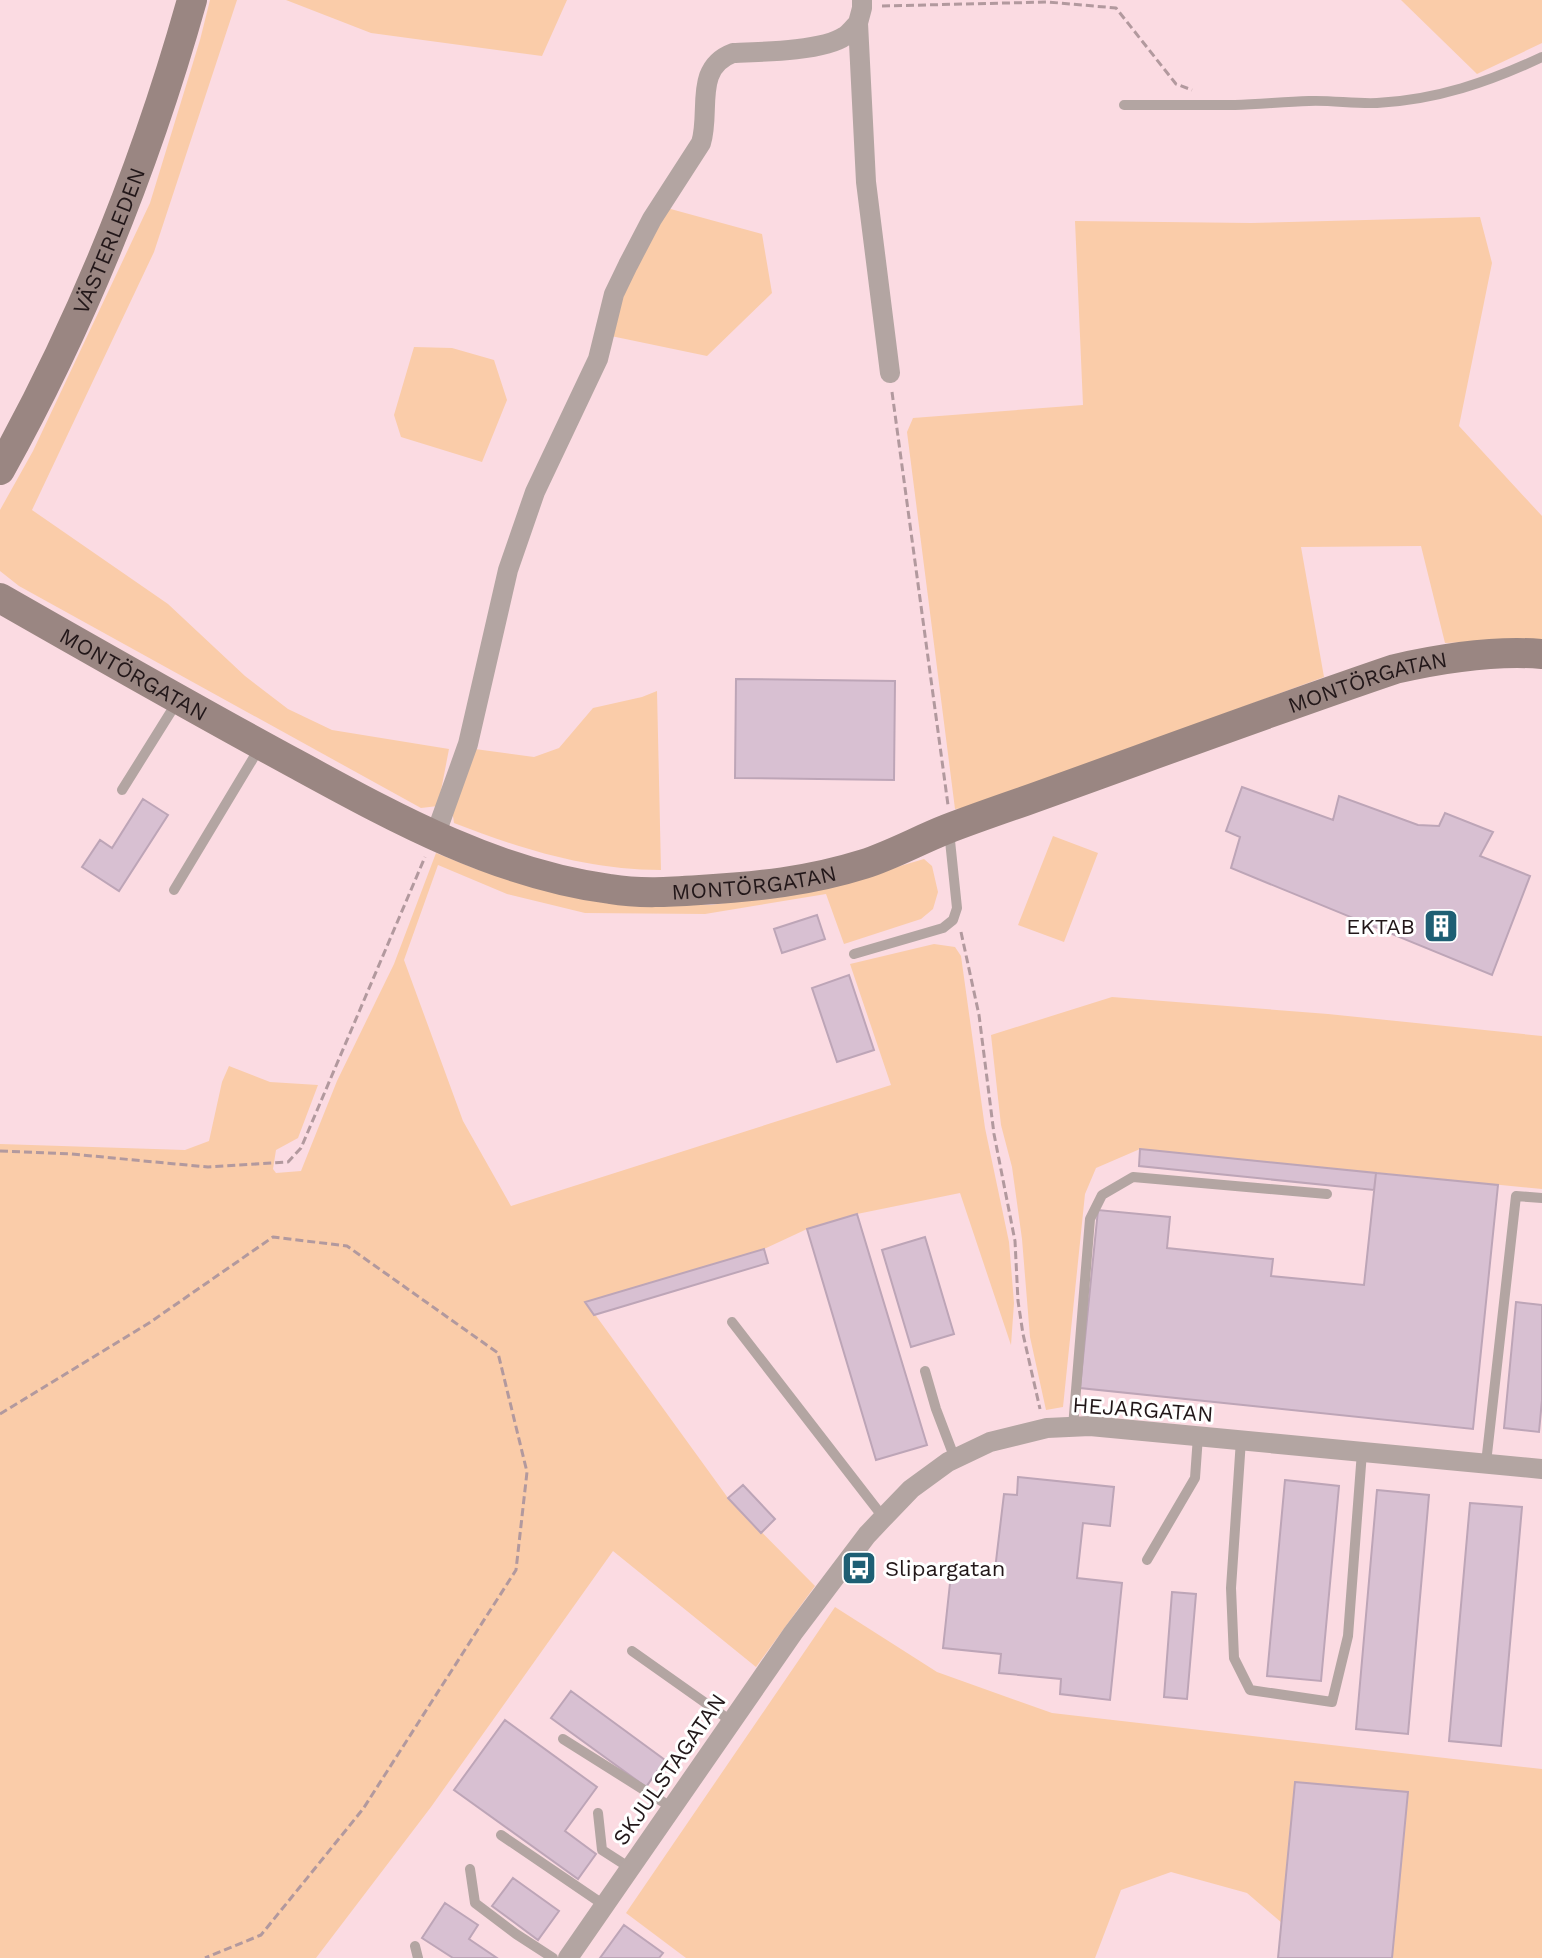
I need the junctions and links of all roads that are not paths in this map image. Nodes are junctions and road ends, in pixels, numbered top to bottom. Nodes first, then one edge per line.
1 (192, 0) edge
2 (860, 10) edge
3 (1542, 57) edge
4 (1124, 105) dead end
5 (890, 373) road end
6 (0, 470) edge
7 (0, 598) edge
8 (1542, 654) edge
9 (178, 700) junction
10 (261, 745) junction
11 (122, 790) dead end
12 (949, 829) junction
13 (435, 836) junction
14 (174, 890) dead end
15 (854, 954) dead end
16 (1327, 1194) dead end
17 (1542, 1198) edge
18 (732, 1322) dead end
19 (925, 1371) dead end
20 (1073, 1427) junction
21 (1198, 1436) junction
22 (1241, 1440) junction
23 (1362, 1452) junction
24 (955, 1459) junction
25 (1486, 1463) junction
26 (1542, 1469) edge
27 (883, 1517) junction
28 (1147, 1560) dead end
29 (811, 1609) joint
30 (632, 1651) dead end
31 (731, 1721) junction
32 (563, 1739) dead end
33 (671, 1807) junction
34 (598, 1813) dead end
35 (501, 1835) dead end
36 (630, 1868) junction
37 (470, 1869) dead end
38 (604, 1905) junction
39 (415, 1946) dead end
40 (418, 1958) edge
41 (553, 1958) edge
42 (568, 1958) edge

1 - 6 street, VÄSTERLEDEN
2 - 5 street
2 - 13 street
3 - 4 lane
7 - 9 street, MONTÖRGATAN
8 - 12 street, MONTÖRGATAN
9 - 10 street, MONTÖRGATAN
9 - 11 lane
10 - 13 street, MONTÖRGATAN
10 - 14 lane
12 - 13 street, MONTÖRGATAN
12 - 15 lane
16 - 20 lane
17 - 25 lane
18 - 27 lane
19 - 24 lane
20 - 21 street, HEJARGATAN
20 - 24 street, HEJARGATAN
21 - 22 street, HEJARGATAN
21 - 28 lane
22 - 23 street, HEJARGATAN
22 - 23 lane
23 - 25 street, HEJARGATAN
24 - 27 street, HEJARGATAN
25 - 26 street, HEJARGATAN
27 - 29 street, HEJARGATAN
29 - 31 street, SKJULSTAGATAN
30 - 31 lane
31 - 33 street, SKJULSTAGATAN
32 - 33 lane
33 - 36 street, SKJULSTAGATAN
34 - 36 lane
35 - 38 lane
36 - 38 street, SKJULSTAGATAN
37 - 41 lane
38 - 42 street, SKJULSTAGATAN
39 - 40 lane

